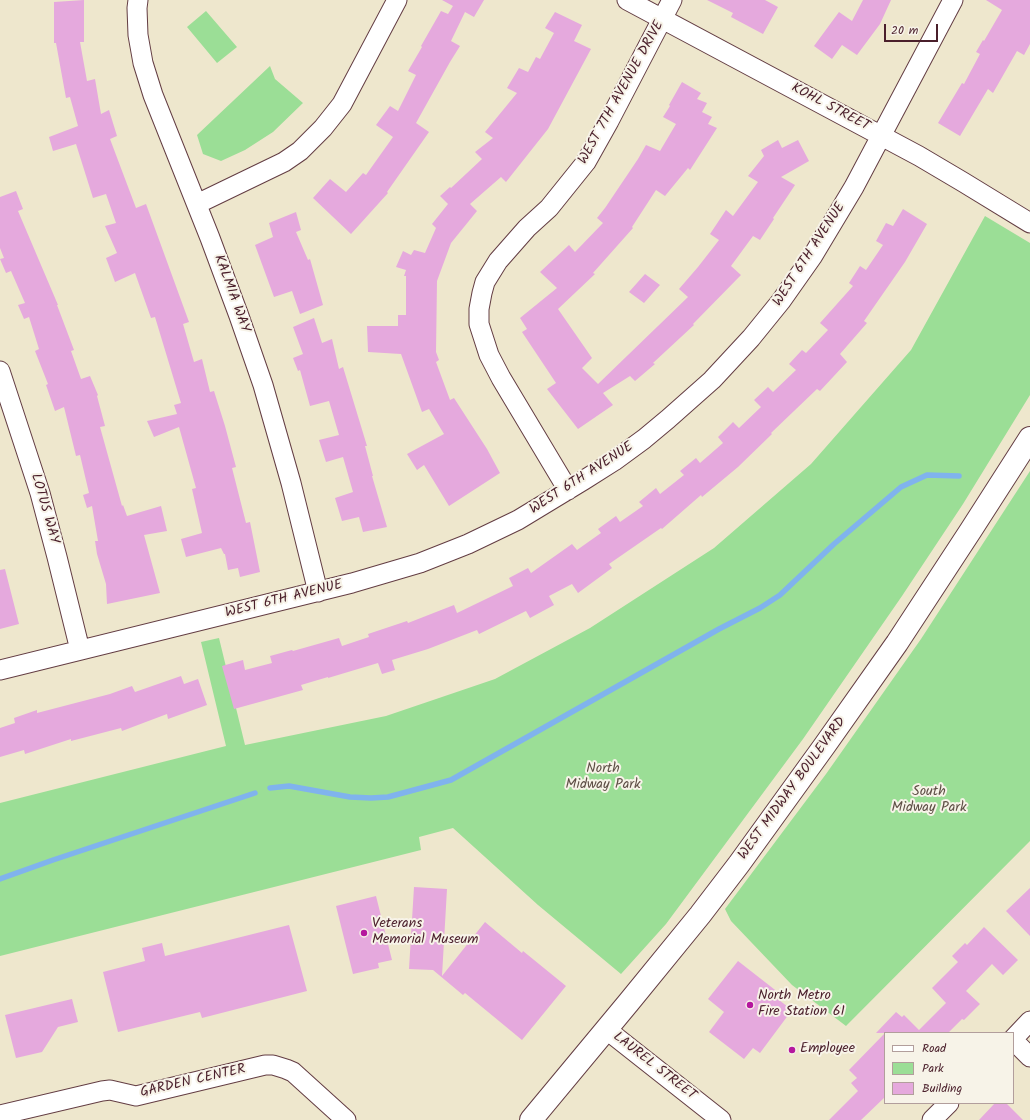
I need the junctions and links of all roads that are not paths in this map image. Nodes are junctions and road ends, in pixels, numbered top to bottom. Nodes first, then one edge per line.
1 (138, 0) edge
2 (397, 0) edge
3 (627, 0) edge
4 (672, 0) edge
5 (953, 0) edge
6 (662, 19) junction
7 (881, 135) junction
8 (197, 204) junction
9 (1030, 223) edge
10 (0, 371) edge
11 (1030, 438) edge
12 (568, 490) junction
13 (318, 592) junction
14 (80, 650) junction
15 (0, 670) edge
16 (1030, 1021) edge
17 (607, 1030) junction
18 (1014, 1038) edge
19 (1014, 1040) edge
20 (1030, 1056) edge
21 (948, 1104) edge
22 (0, 1115) edge
23 (346, 1120) edge
24 (531, 1120) edge
25 (721, 1120) edge
26 (932, 1120) edge

1 - 8 street, KALMIA WAY
2 - 8 street
3 - 6 street, KOHL STREET
4 - 6 street, WEST 7TH AVENUE DRIVE
5 - 7 street, WEST 6TH AVENUE
6 - 7 street, KOHL STREET
6 - 12 street, WEST 7TH AVENUE DRIVE
7 - 9 street, KOHL STREET
7 - 12 street, WEST 6TH AVENUE
8 - 13 street, KALMIA WAY
10 - 14 street, LOTUS WAY
11 - 17 main road, WEST MIDWAY BOULEVARD
12 - 13 street, WEST 6TH AVENUE
13 - 14 street, WEST 6TH AVENUE
14 - 15 street, WEST 6TH AVENUE
16 - 18 street
17 - 24 main road, WEST MIDWAY BOULEVARD
17 - 25 street, LAUREL STREET
19 - 20 street
21 - 26 street
22 - 23 street, GARDEN CENTER

